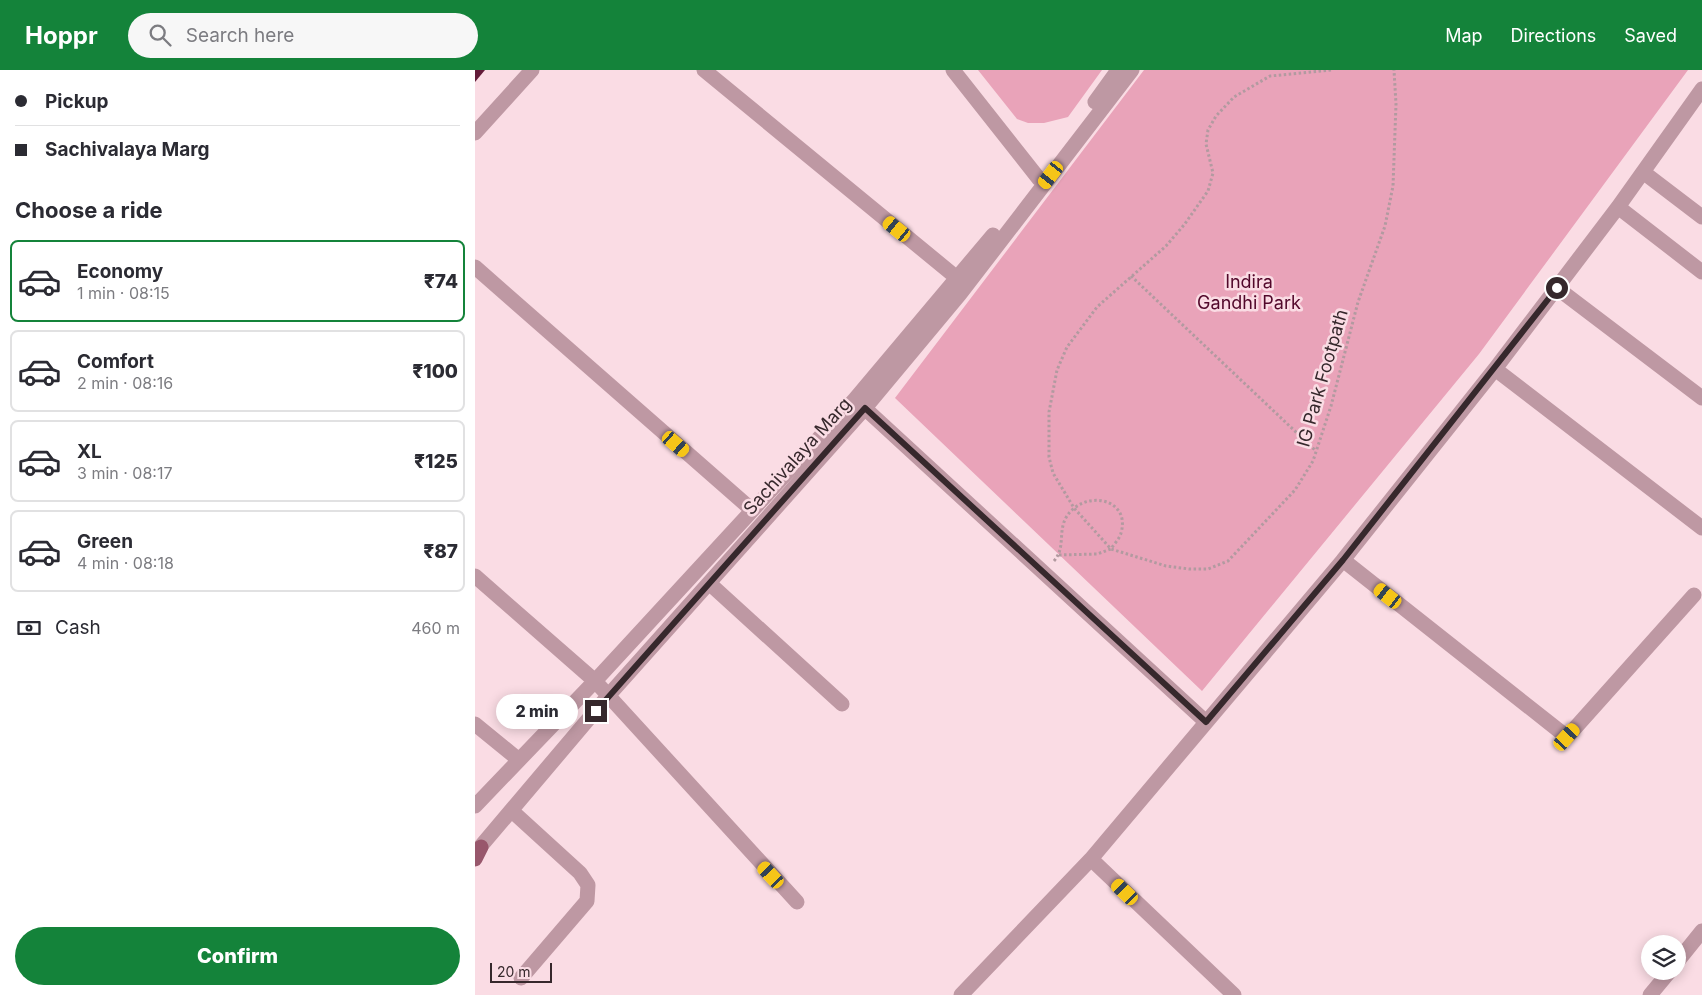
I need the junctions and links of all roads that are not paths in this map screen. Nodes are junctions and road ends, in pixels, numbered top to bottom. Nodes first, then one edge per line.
1 (532, 70) edge
2 (704, 70) edge
3 (953, 70) edge
4 (1118, 70) edge
5 (1132, 70) edge
6 (1702, 89) edge
7 (475, 133) edge
8 (1643, 172) junction
9 (1039, 179) junction
10 (1617, 208) junction
11 (1702, 217) edge
12 (475, 268) edge
13 (1702, 272) edge
14 (957, 278) junction
15 (1557, 288) junction
16 (1495, 369) junction
17 (1702, 398) edge
18 (860, 404) junction
19 (752, 510) junction
20 (1702, 528) edge
21 (1343, 560) junction
22 (475, 576) edge
23 (709, 583) junction
24 (1694, 595) dead end
25 (595, 681) junction
26 (608, 696) junction
27 (842, 704) dead end
28 (1206, 722) junction
29 (475, 724) edge
30 (519, 760) junction
31 (475, 806) edge
32 (512, 810) junction
33 (477, 853) edge
34 (1091, 859) junction
35 (797, 902) dead end
36 (1702, 931) edge
37 (1686, 951) edge
38 (521, 978) dead end
39 (1662, 980) edge
40 (971, 991) edge
41 (1234, 995) edge
42 (1650, 995) edge

1 - 7 street
2 - 14 street
3 - 9 street
4 - 9 street, Sachivalaya Marg
5 - 18 street, Sachivalaya Marg
6 - 8 street
8 - 10 street
8 - 11 street
9 - 14 street, Sachivalaya Marg
10 - 13 street
10 - 15 street
12 - 19 street
14 - 18 street, Sachivalaya Marg
15 - 16 street
15 - 17 street
16 - 20 street
16 - 21 street
18 - 19 street, Sachivalaya Marg
18 - 23 street, Sachivalaya Marg
18 - 28 street
19 - 25 street, Sachivalaya Marg
21 - 24 street
21 - 28 street
22 - 25 street
23 - 26 street, Sachivalaya Marg
23 - 27 street
25 - 26 street
25 - 30 street, Sachivalaya Marg
26 - 32 street, Sachivalaya Marg
26 - 35 street
28 - 34 street
29 - 30 street
30 - 31 street, Sachivalaya Marg
32 - 33 street, Sachivalaya Marg
32 - 38 street
34 - 40 street
34 - 41 street
36 - 37 street
39 - 42 street

